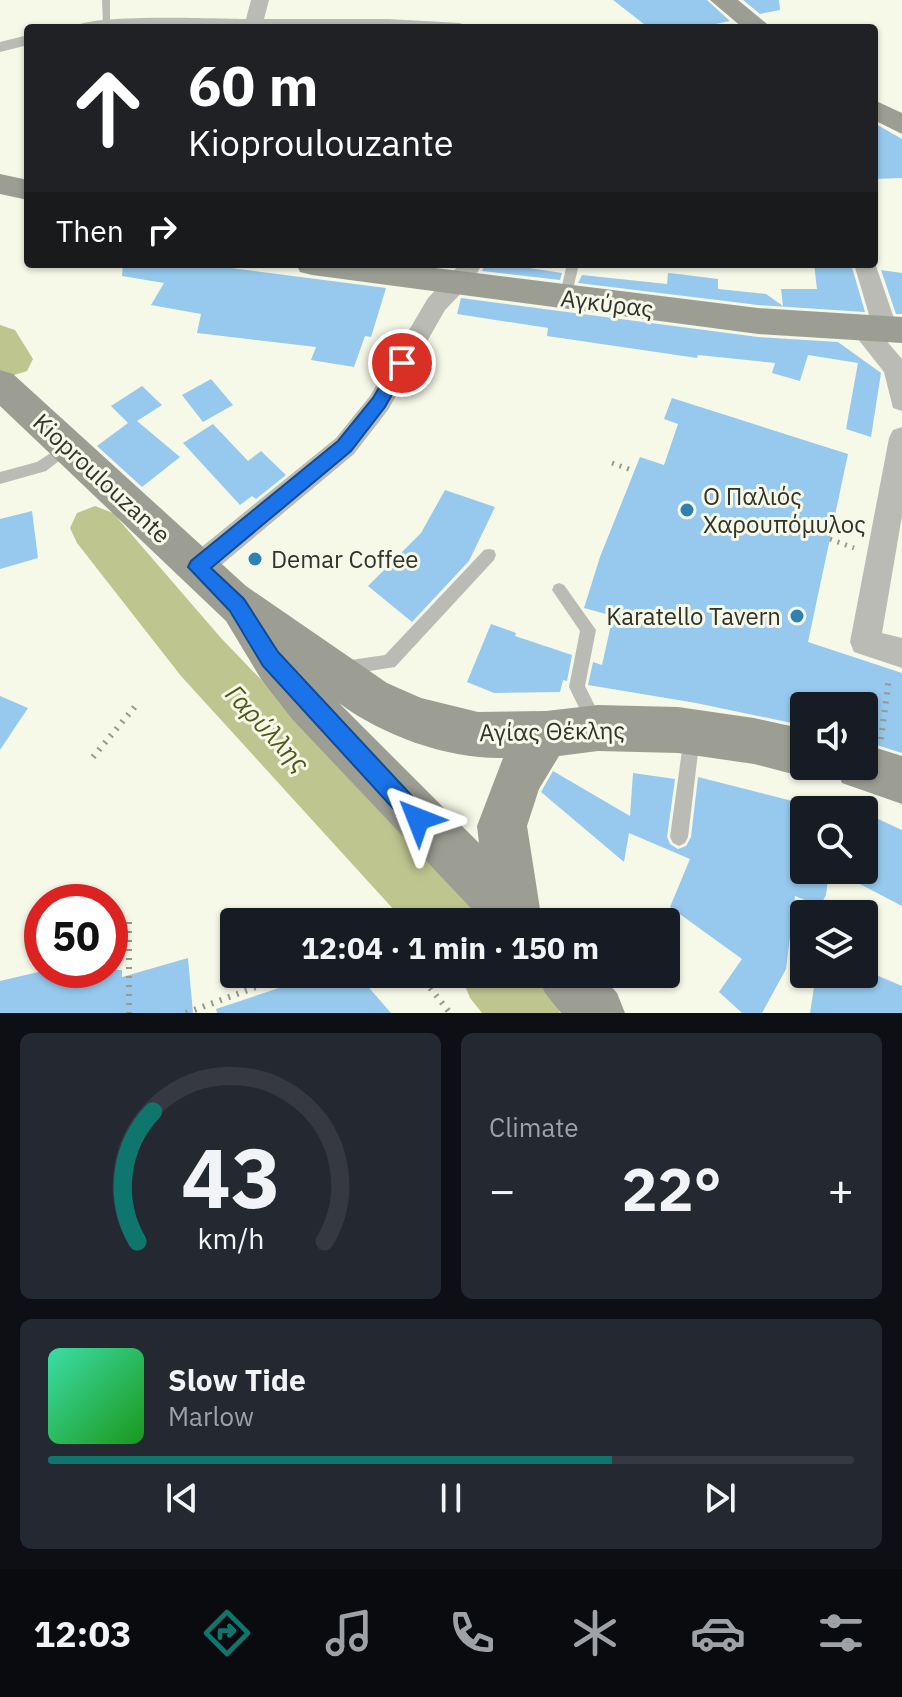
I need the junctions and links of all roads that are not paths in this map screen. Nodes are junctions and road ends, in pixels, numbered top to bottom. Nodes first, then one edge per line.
1 (106, 0) edge
2 (260, 0) edge
3 (383, 0) edge
4 (722, 0) edge
5 (107, 24) edge
6 (255, 24) edge
7 (388, 24) edge
8 (754, 24) edge
9 (24, 41) edge
10 (0, 47) edge
11 (878, 110) edge
12 (902, 125) edge
13 (0, 184) edge
14 (24, 189) edge
15 (372, 268) edge
16 (572, 268) edge
17 (866, 268) edge
18 (463, 274) edge
19 (565, 298) junction
20 (883, 330) edge
21 (7, 391) edge
22 (902, 401) edge
23 (902, 438) edge
24 (55, 456) junction
25 (0, 478) edge
26 (489, 555) dead end
27 (198, 567) junction
28 (559, 590) dead end
29 (237, 605) junction
30 (897, 652) edge
31 (330, 670) junction
32 (598, 728) junction
33 (692, 732) junction
34 (546, 734) junction
35 (790, 750) edge
36 (679, 837) dead end
37 (505, 908) edge
38 (515, 908) edge
39 (576, 988) edge
40 (597, 1013) edge

1 - 5 lane
2 - 6 street
3 - 7 street
4 - 8 main road
9 - 10 street
11 - 12 main road
13 - 14 main road
15 - 18 main road, Αγκύρας
16 - 19 lane
17 - 20 street
18 - 19 main road, Αγκύρας
18 - 27 street
19 - 20 main road, Αγκύρας
20 - 22 street
21 - 24 main road, Kioproulouzante
23 - 30 street
24 - 25 lane
24 - 27 main road, Kioproulouzante
26 - 31 lane
27 - 29 main road, Kioproulouzante
28 - 32 lane
29 - 31 main road, Αγίας Θέκλης
29 - 37 main road
31 - 34 main road, Αγίας Θέκλης
32 - 33 main road, Αγίας Θέκλης
32 - 34 main road, Αγίας Θέκλης
33 - 35 main road, Αγίας Θέκλης
33 - 36 lane
34 - 38 main road
39 - 40 main road

